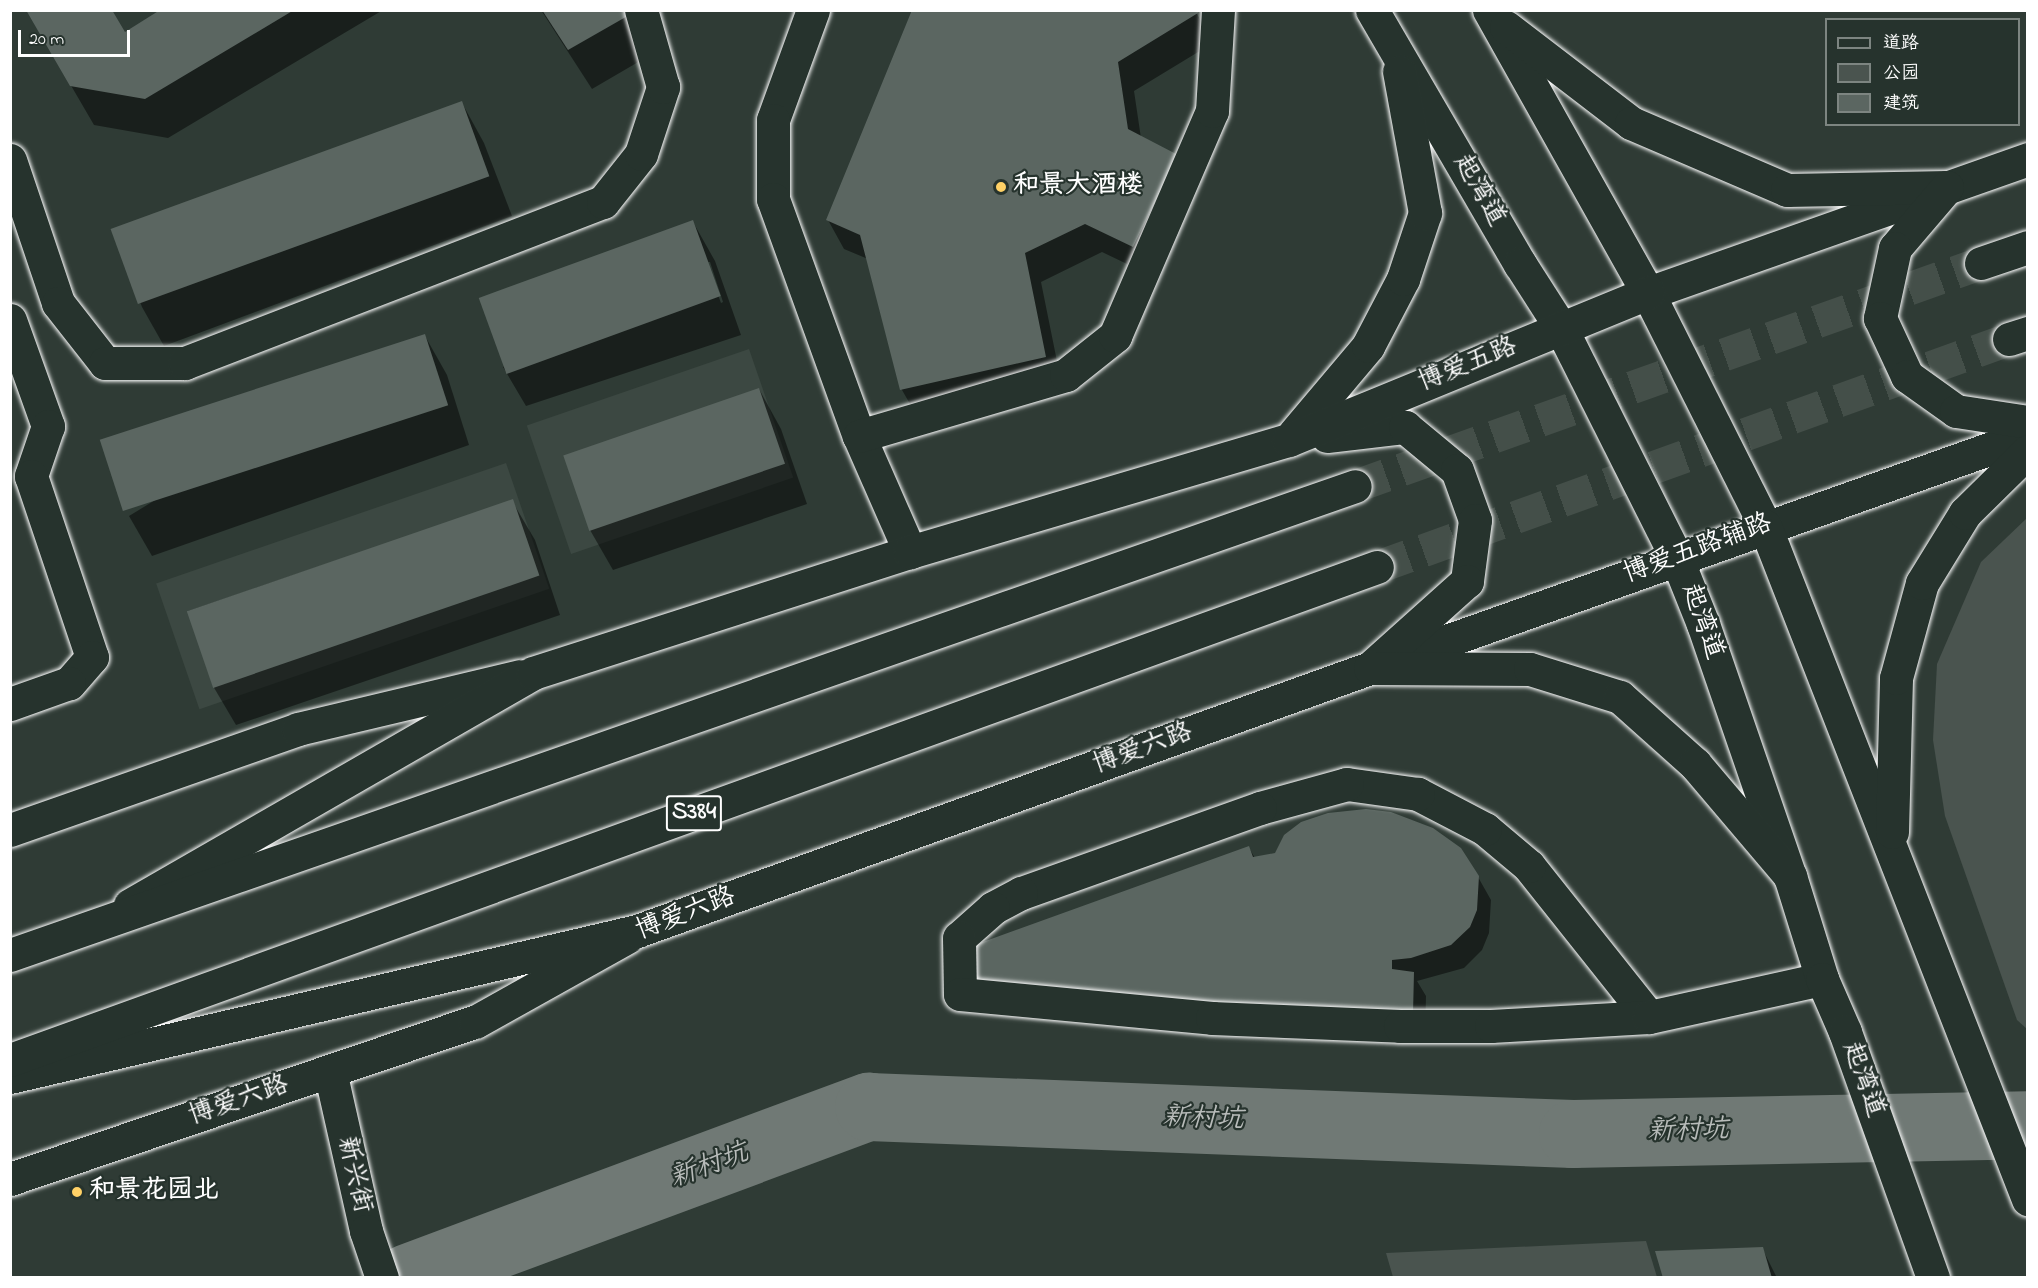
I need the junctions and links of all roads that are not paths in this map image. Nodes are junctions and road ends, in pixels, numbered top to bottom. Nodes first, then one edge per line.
1 (641, 10) edge
2 (813, 10) edge
3 (1218, 10) edge
4 (1372, 10) edge
5 (1491, 14) edge
6 (1395, 49) junction
7 (2028, 159) edge
8 (10, 160) edge
9 (1947, 187) junction
10 (2028, 247) edge
11 (1981, 263) tunnel mouth
12 (1648, 292) junction
13 (10, 320) edge
14 (1561, 328) junction
15 (10, 355) edge
16 (2028, 422) edge
17 (2028, 435) edge
18 (859, 436) junction
19 (1289, 440) junction
20 (2028, 451) edge
21 (1355, 486) tunnel mouth
22 (1765, 526) junction
23 (909, 552) junction
24 (1677, 559) junction
25 (1377, 567) tunnel mouth
26 (1370, 668) junction
27 (533, 673) junction
28 (10, 687) edge
29 (10, 704) edge
30 (10, 830) edge
31 (1892, 846) junction
32 (1790, 876) junction
33 (86, 929) junction
34 (637, 932) junction
35 (10, 955) edge
36 (1822, 979) junction
37 (1649, 1017) junction
38 (10, 1060) edge
39 (330, 1071) junction
40 (10, 1077) edge
41 (10, 1179) edge
42 (2028, 1199) edge
43 (382, 1278) edge
44 (1933, 1278) edge

1 - 8 main road
2 - 18 main road
3 - 18 main road
4 - 6 main road, 起湾道
5 - 9 main road
5 - 12 main road
6 - 14 main road, 起湾道
6 - 19 main road
7 - 9 main road
9 - 12 main road
9 - 16 main road
10 - 11 main road
12 - 14 main road, 博爱五路
12 - 22 main road
13 - 29 main road
14 - 19 main road, 博爱五路
14 - 24 main road, 起湾道
15 - 28 main road
17 - 22 main road, 博爱五路辅路
18 - 23 main road
19 - 23 main road
19 - 26 main road
20 - 31 main road
21 - 33 main road
22 - 24 main road, 博爱五路辅路
22 - 31 main road
23 - 27 main road
24 - 26 main road, 博爱五路辅路
24 - 32 main road, 起湾道
25 - 38 main road, S384
26 - 32 main road
26 - 34 main road, 博爱六路
27 - 30 main road
27 - 33 main road
31 - 42 main road
32 - 36 main road, 起湾道
33 - 35 main road
34 - 39 main road, 博爱六路
34 - 40 main road
36 - 37 main road
36 - 44 main road, 起湾道
37 - 37 main road
39 - 41 main road, 博爱六路
39 - 43 main road, 新兴街

